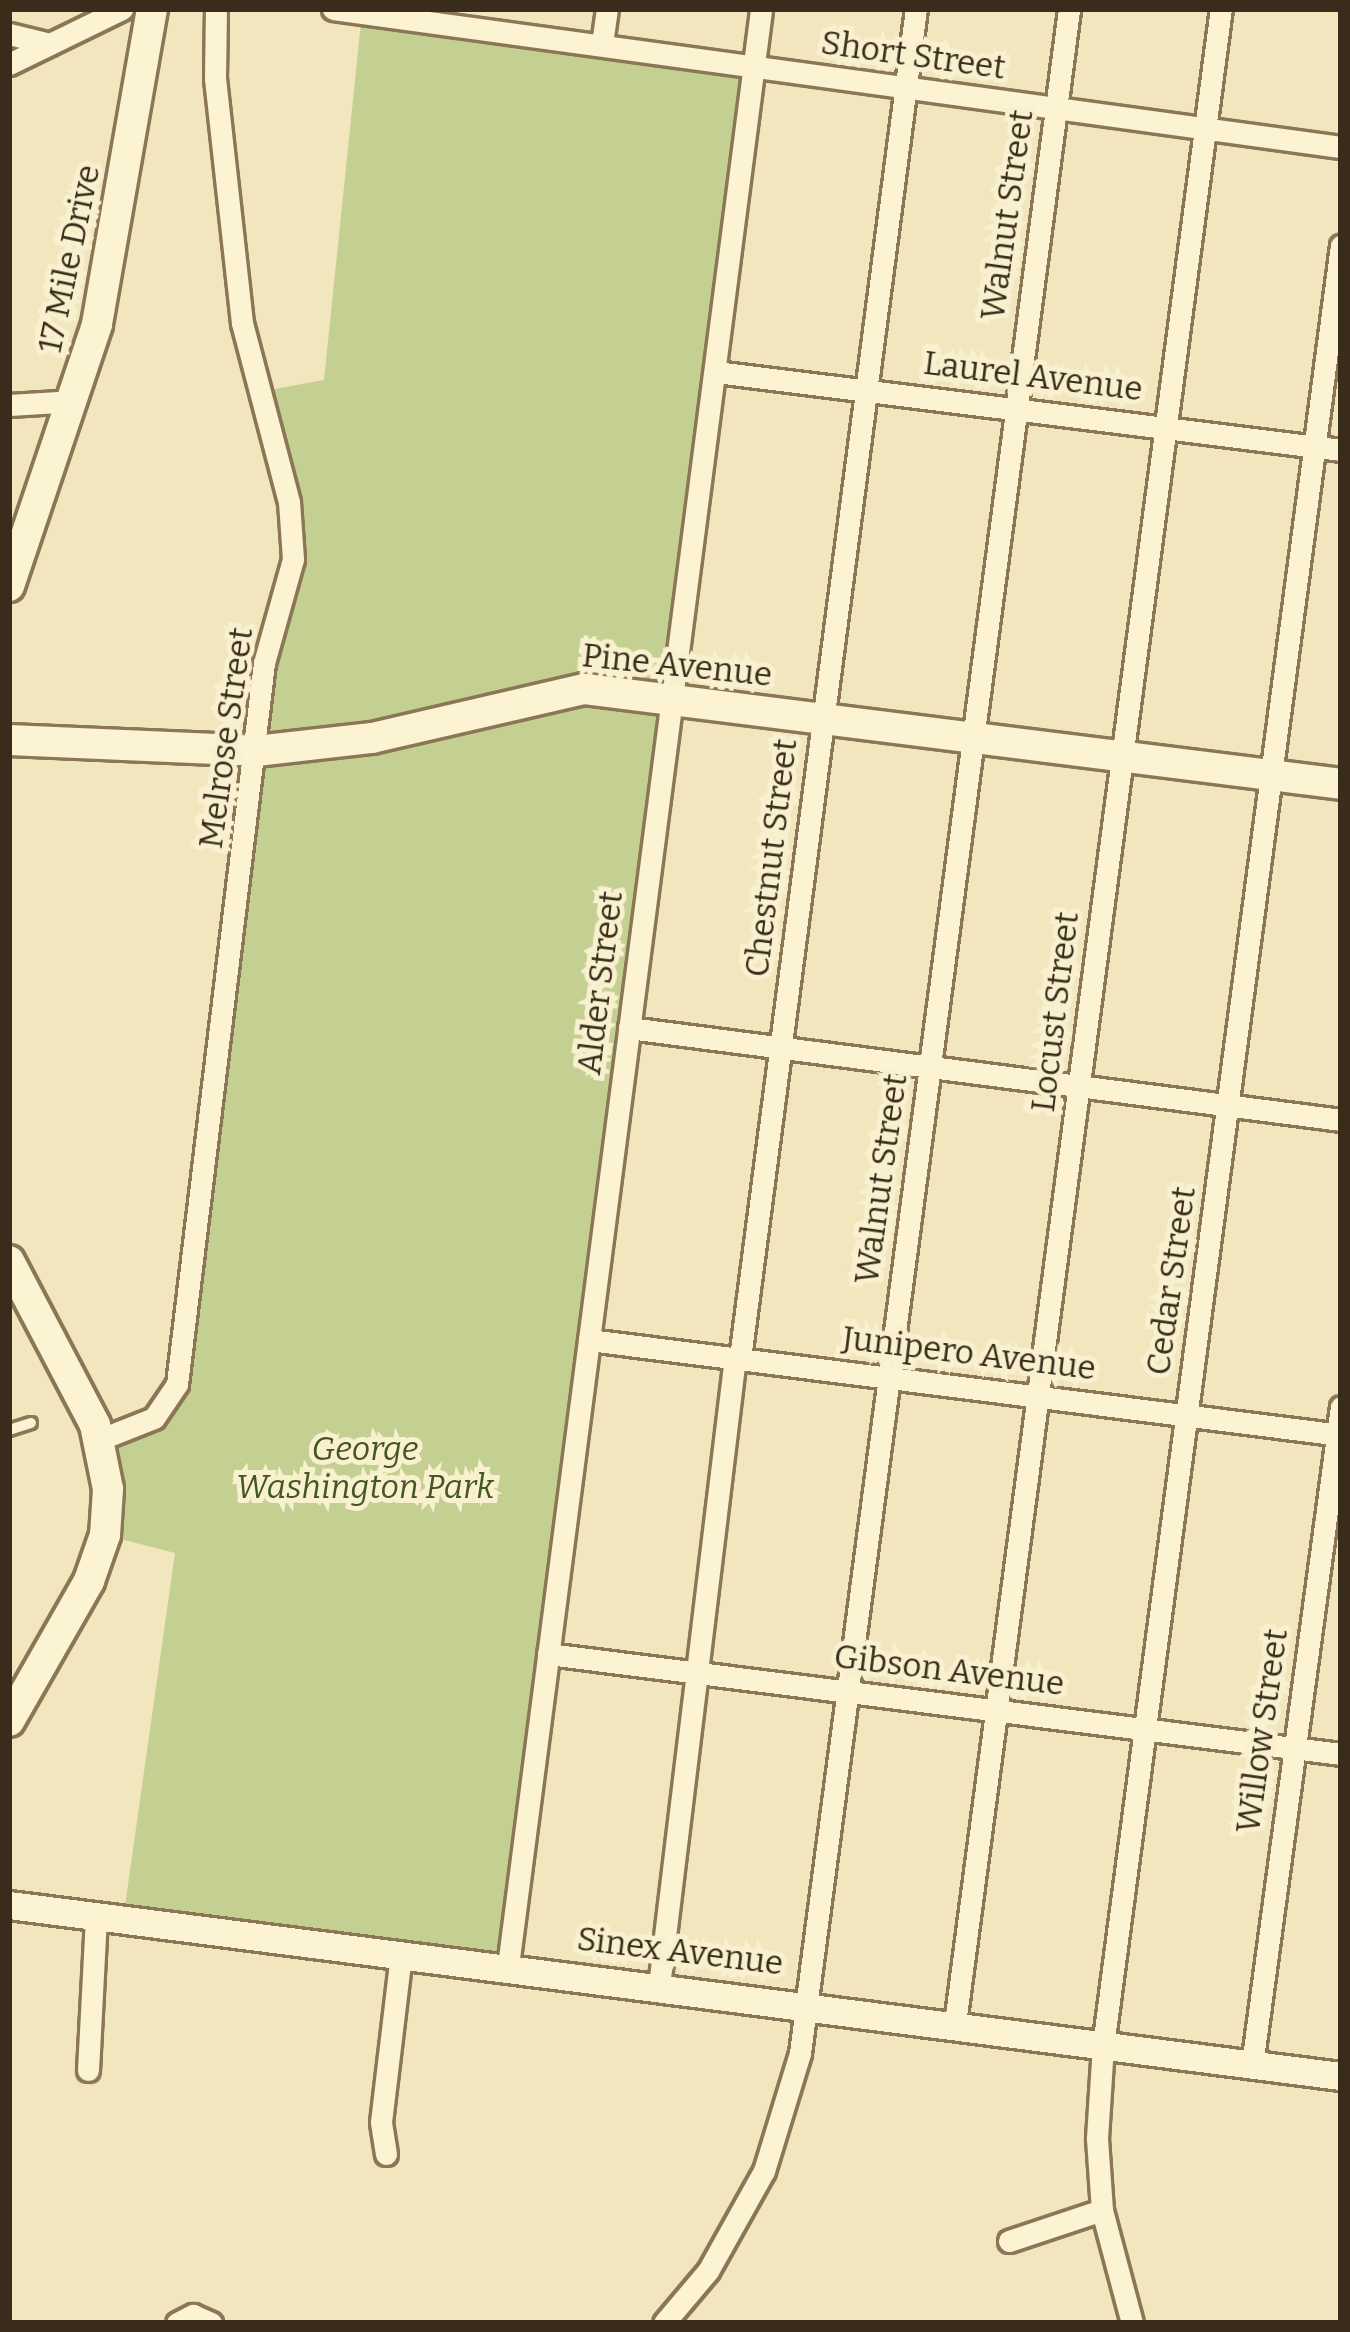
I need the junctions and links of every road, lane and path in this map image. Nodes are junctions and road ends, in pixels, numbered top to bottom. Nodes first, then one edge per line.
1 (122, 9) edge
2 (152, 9) edge
3 (216, 9) edge
4 (333, 9) edge
5 (607, 9) edge
6 (761, 9) edge
7 (916, 9) edge
8 (1069, 9) edge
9 (1221, 9) edge
10 (449, 17) edge
11 (9, 34) edge
12 (50, 44) junction
13 (602, 44) junction
14 (9, 64) edge
15 (755, 67) junction
16 (906, 89) junction
17 (1056, 110) junction
18 (1207, 130) junction
19 (1341, 148) edge
20 (1341, 246) edge
21 (716, 371) junction
22 (868, 389) junction
23 (75, 401) junction
24 (9, 405) edge
25 (1015, 407) junction
26 (1167, 427) junction
27 (1314, 446) junction
28 (1341, 450) edge
29 (9, 586) edge
30 (670, 698) junction
31 (822, 718) junction
32 (973, 737) junction
33 (9, 740) edge
34 (256, 752) junction
35 (1122, 756) junction
36 (1270, 775) junction
37 (1341, 784) edge
38 (628, 1028) junction
39 (782, 1046) junction
40 (931, 1067) junction
41 (1080, 1087) junction
42 (1229, 1105) junction
43 (1341, 1120) edge
44 (9, 1261) edge
45 (589, 1340) junction
46 (738, 1358) junction
47 (889, 1377) junction
48 (1036, 1396) junction
49 (1341, 1407) edge
50 (1187, 1414) junction
51 (31, 1423) dead end
52 (9, 1430) edge
53 (1339, 1434) edge
54 (101, 1439) junction
55 (548, 1654) junction
56 (698, 1673) junction
57 (846, 1691) junction
58 (994, 1710) junction
59 (9, 1720) edge
60 (1145, 1728) junction
61 (1293, 1748) junction
62 (1341, 1754) edge
63 (9, 1904) edge
64 (96, 1917) junction
65 (401, 1954) junction
66 (508, 1966) junction
67 (658, 1986) junction
68 (807, 2005) junction
69 (955, 2023) junction
70 (1103, 2046) junction
71 (1252, 2065) junction
72 (88, 2070) dead end
73 (1341, 2076) edge
74 (386, 2154) dead end
75 (1102, 2210) junction
76 (1009, 2241) dead end
77 (177, 2323) edge
78 (211, 2323) edge
79 (664, 2323) edge
80 (1132, 2323) edge

1 - 12 street
2 - 23 main road, 17 Mile Drive
3 - 34 street, Melrose Street
4 - 10 street, Short Street
5 - 13 street
6 - 15 street, Alder Street
7 - 16 street, Chestnut Street
8 - 17 street, Walnut Street
9 - 18 street, Locust Street
10 - 13 street, Short Street
11 - 12 street
12 - 14 street
13 - 15 street, Short Street
15 - 16 street, Short Street
15 - 21 street, Alder Street
16 - 17 street, Short Street
16 - 22 street, Chestnut Street
17 - 18 street, Short Street
17 - 25 street, Walnut Street
18 - 19 street, Short Street
18 - 26 street, Locust Street
20 - 27 street, Cedar Street
21 - 22 street, Laurel Avenue
21 - 30 street, Alder Street
22 - 25 street, Laurel Avenue
22 - 31 street, Chestnut Street
23 - 24 street
23 - 29 main road, 17 Mile Drive
25 - 26 street, Laurel Avenue
25 - 32 street, Walnut Street
26 - 27 street, Laurel Avenue
26 - 35 street, Locust Street
27 - 28 street, Laurel Avenue
27 - 36 street, Cedar Street
30 - 31 main road, Pine Avenue
30 - 34 main road, Pine Avenue
30 - 38 street, Alder Street
31 - 32 main road, Pine Avenue
31 - 39 street, Chestnut Street
32 - 35 main road, Pine Avenue
32 - 40 street, Walnut Street
33 - 34 main road, Pine Avenue
34 - 54 street, Melrose Street
35 - 36 main road, Pine Avenue
35 - 41 street, Locust Street
36 - 37 main road, Pine Avenue
36 - 42 street, Cedar Street
38 - 39 street
38 - 45 street, Alder Street
39 - 40 street
39 - 46 street, Chestnut Street
40 - 41 street
40 - 47 street, Walnut Street
41 - 42 street
41 - 48 street, Locust Street
42 - 43 street
42 - 50 street, Cedar Street
44 - 54 main road
45 - 46 street, Junipero Avenue
45 - 55 street, Alder Street
46 - 47 street, Junipero Avenue
46 - 56 street, Chestnut Street
47 - 48 street, Junipero Avenue
47 - 57 street, Walnut Street
48 - 50 street, Junipero Avenue
48 - 58 street, Locust Street
49 - 53 street, Willow Street
50 - 53 street, Junipero Avenue
50 - 60 street, Cedar Street
51 - 52 lane
53 - 61 street, Willow Street
54 - 59 main road
55 - 56 street, Gibson Avenue
55 - 66 street, Alder Street
56 - 57 street, Gibson Avenue
56 - 67 street, Chestnut Street
57 - 58 street, Gibson Avenue
57 - 68 street, Walnut Street
58 - 60 street, Gibson Avenue
58 - 69 street, Locust Street
60 - 61 street, Gibson Avenue
60 - 70 street, Cedar Street
61 - 62 street, Gibson Avenue
61 - 71 street, Willow Street
63 - 64 street, Sinex Avenue
64 - 65 street, Sinex Avenue
64 - 72 street
65 - 66 street, Sinex Avenue
65 - 74 street
66 - 67 street, Sinex Avenue
67 - 68 street, Sinex Avenue
68 - 69 street, Sinex Avenue
68 - 79 street, Walnut Street
69 - 70 street, Sinex Avenue
70 - 71 street, Sinex Avenue
70 - 75 street, Cedar Street
71 - 73 street, Sinex Avenue
75 - 76 street
75 - 80 street, Cedar Street
77 - 78 street

